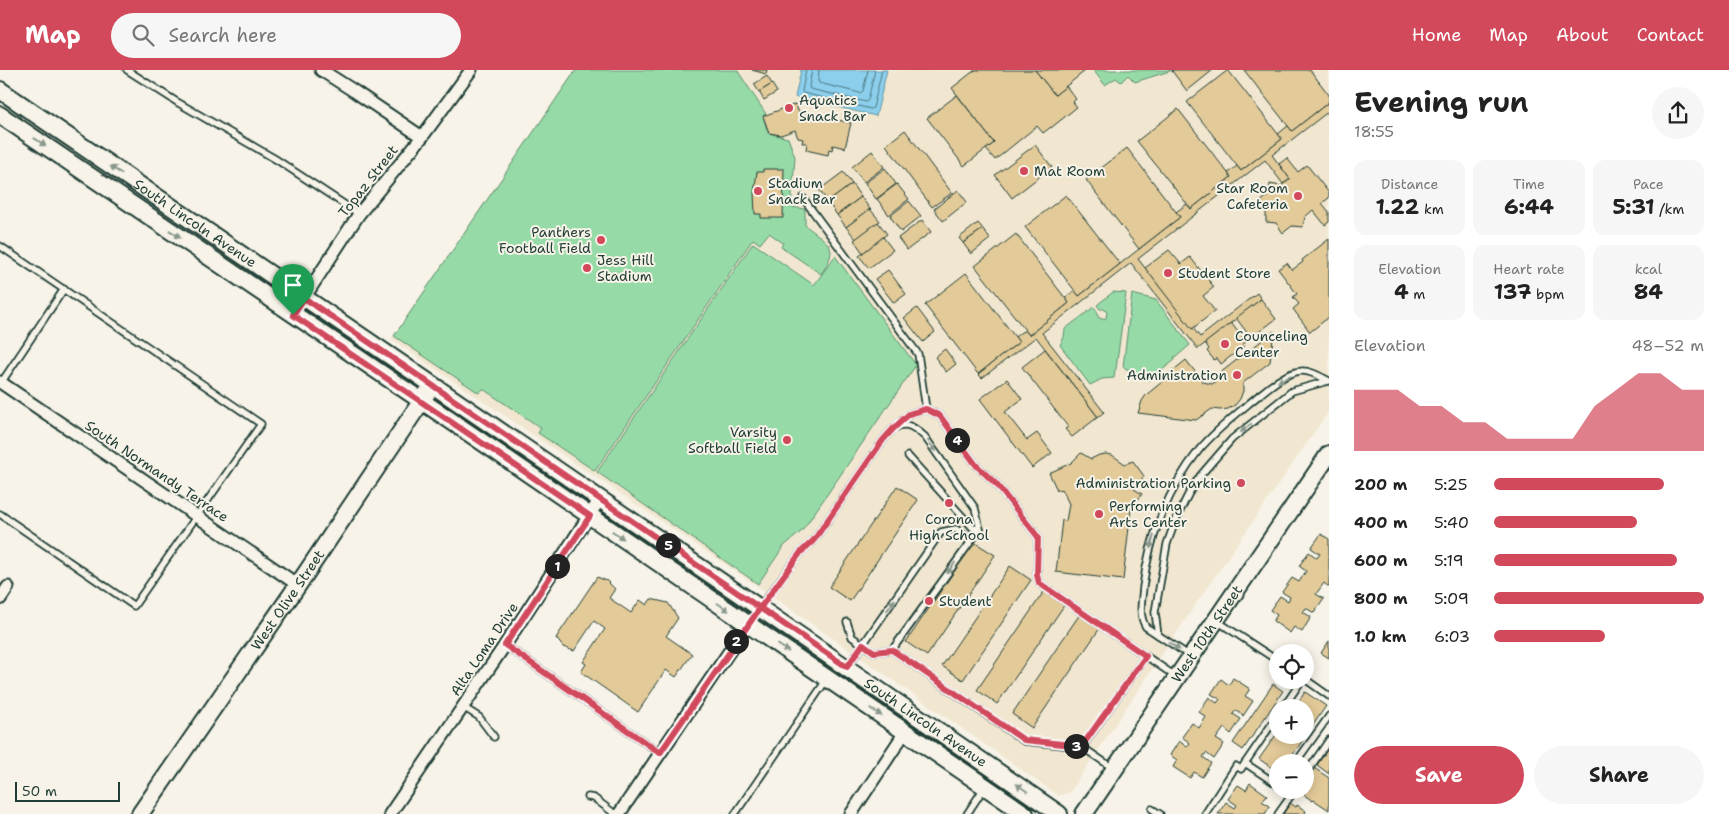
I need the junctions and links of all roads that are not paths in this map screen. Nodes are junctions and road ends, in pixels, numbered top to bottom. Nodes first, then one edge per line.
1 (127, 70) edge
2 (321, 70) edge
3 (471, 70) edge
4 (0, 90) edge
5 (0, 115) edge
6 (422, 137) junction
7 (802, 198) dead end
8 (359, 214) junction
9 (0, 246) edge
10 (64, 289) junction
11 (304, 298) junction
12 (293, 315) junction
13 (1329, 381) edge
14 (0, 383) edge
15 (432, 384) junction
16 (421, 401) junction
17 (926, 409) junction
18 (893, 429) junction
19 (1329, 454) edge
20 (908, 456) dead end
21 (600, 499) junction
22 (0, 514) edge
23 (197, 516) junction
24 (590, 516) junction
25 (980, 529) junction
26 (972, 540) junction
27 (298, 585) junction
28 (8, 587) dead end
29 (0, 599) edge
30 (760, 608) junction
31 (1216, 620) junction
32 (847, 622) dead end
33 (748, 624) junction
34 (1158, 635) junction
35 (863, 644) junction
36 (505, 645) junction
37 (892, 650) junction
38 (1269, 655) edge
39 (1146, 656) junction
40 (1190, 656) junction
41 (847, 667) junction
42 (1176, 677) junction
43 (828, 678) junction
44 (1314, 687) edge
45 (1329, 696) edge
46 (463, 706) junction
47 (1329, 716) edge
48 (1269, 728) edge
49 (906, 732) junction
50 (494, 737) dead end
51 (1329, 740) edge
52 (1082, 746) junction
53 (660, 753) junction
54 (1302, 754) edge
55 (1314, 762) edge
56 (1245, 763) junction
57 (1114, 769) junction
58 (1269, 778) edge
59 (985, 787) junction
60 (588, 797) dead end
61 (1288, 799) edge
62 (1152, 809) dead end
63 (140, 814) edge
64 (390, 814) edge
65 (615, 814) edge
66 (619, 814) edge
67 (735, 814) edge
68 (851, 814) edge
69 (967, 814) edge
70 (1025, 814) edge
71 (1059, 814) edge
72 (1084, 814) edge
73 (1160, 814) edge
74 (1205, 814) edge
75 (1278, 814) edge

1 - 8 lane
2 - 6 street
3 - 6 street, Topaz Street
11 -> 4 main road, South Lincoln Avenue
5 -> 12 main road, South Lincoln Avenue
6 - 8 street, Topaz Street
7 - 17 lane
8 - 11 street, Topaz Street
9 - 10 lane
10 - 14 lane
10 - 23 lane
11 - 12 street, Topaz Street
11 - 15 main road, South Lincoln Avenue
12 - 16 main road, South Lincoln Avenue
13 -> 34 lane
13 -> 34 lane
14 - 23 street, South Normandy Terrace
15 - 16 main road, West Olive Street
15 - 21 main road, South Lincoln Avenue
16 - 24 main road, South Lincoln Avenue
16 - 27 main road, West Olive Street
17 - 18 lane
17 - 39 lane
18 -> 25 lane
18 - 30 lane
19 - 31 main road, West 10th Street
20 - 25 lane
21 - 24 street, Alta Loma Drive
21 - 30 main road, South Lincoln Avenue
22 - 23 lane
23 - 27 street, South Normandy Terrace
24 -> 33 main road, South Lincoln Avenue
24 - 36 street, Alta Loma Drive
25 - 26 lane
35 -> 26 lane
26 -> 37 lane
27 - 63 main road, West Olive Street
28 - 29 street
30 - 33 lane
30 - 41 main road, South Lincoln Avenue
31 - 38 lane
31 - 40 main road, West 10th Street
32 - 35 lane
33 -> 43 main road, South Lincoln Avenue
33 - 53 street
34 -> 40 lane
35 - 37 lane
35 - 41 lane
36 - 46 street, Alta Loma Drive
36 - 53 lane
37 - 52 lane
39 - 42 lane
39 - 52 lane
40 - 42 main road, West 10th Street
71 -> 41 main road, South Lincoln Avenue
42 - 57 main road, West 10th Street
43 -> 49 main road, South Lincoln Avenue
43 - 67 lane
44 - 45 lane
46 - 50 lane
46 - 64 street, Alta Loma Drive
47 - 54 lane
48 - 56 lane
49 - 59 main road, South Lincoln Avenue
49 - 68 street
51 - 55 lane
52 - 57 lane
53 - 66 street
56 - 58 lane
56 - 74 lane
57 - 72 main road, West 10th Street
59 - 69 lane
59 - 70 main road, South Lincoln Avenue
60 - 65 lane
61 - 75 lane
62 - 73 lane

